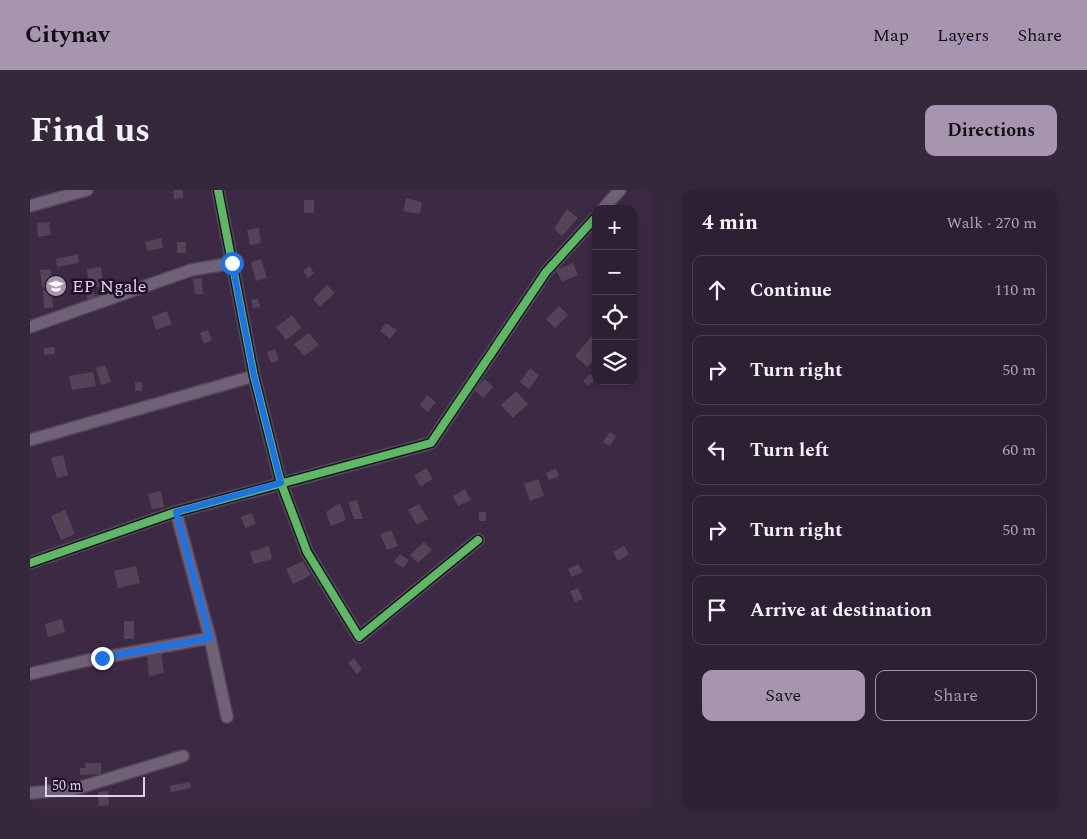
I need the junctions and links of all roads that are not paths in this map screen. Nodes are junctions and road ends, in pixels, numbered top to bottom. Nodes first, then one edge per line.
1 (87, 190) edge
2 (218, 190) edge
3 (620, 190) edge
4 (607, 205) edge
5 (30, 206) edge
6 (592, 221) edge
7 (232, 263) junction
8 (30, 327) edge
9 (254, 376) junction
10 (30, 440) edge
11 (281, 483) junction
12 (176, 512) junction
13 (478, 540) dead end
14 (30, 562) edge
15 (210, 638) junction
16 (30, 674) edge
17 (227, 717) dead end
18 (183, 756) dead end
19 (30, 793) edge

1 - 5 street
2 - 7 street
3 - 4 street
6 - 11 street
7 - 8 street
7 - 9 street
9 - 10 street
9 - 11 street
11 - 12 street
11 - 13 street
12 - 14 street
12 - 15 street
15 - 16 street
15 - 17 street
18 - 19 street

